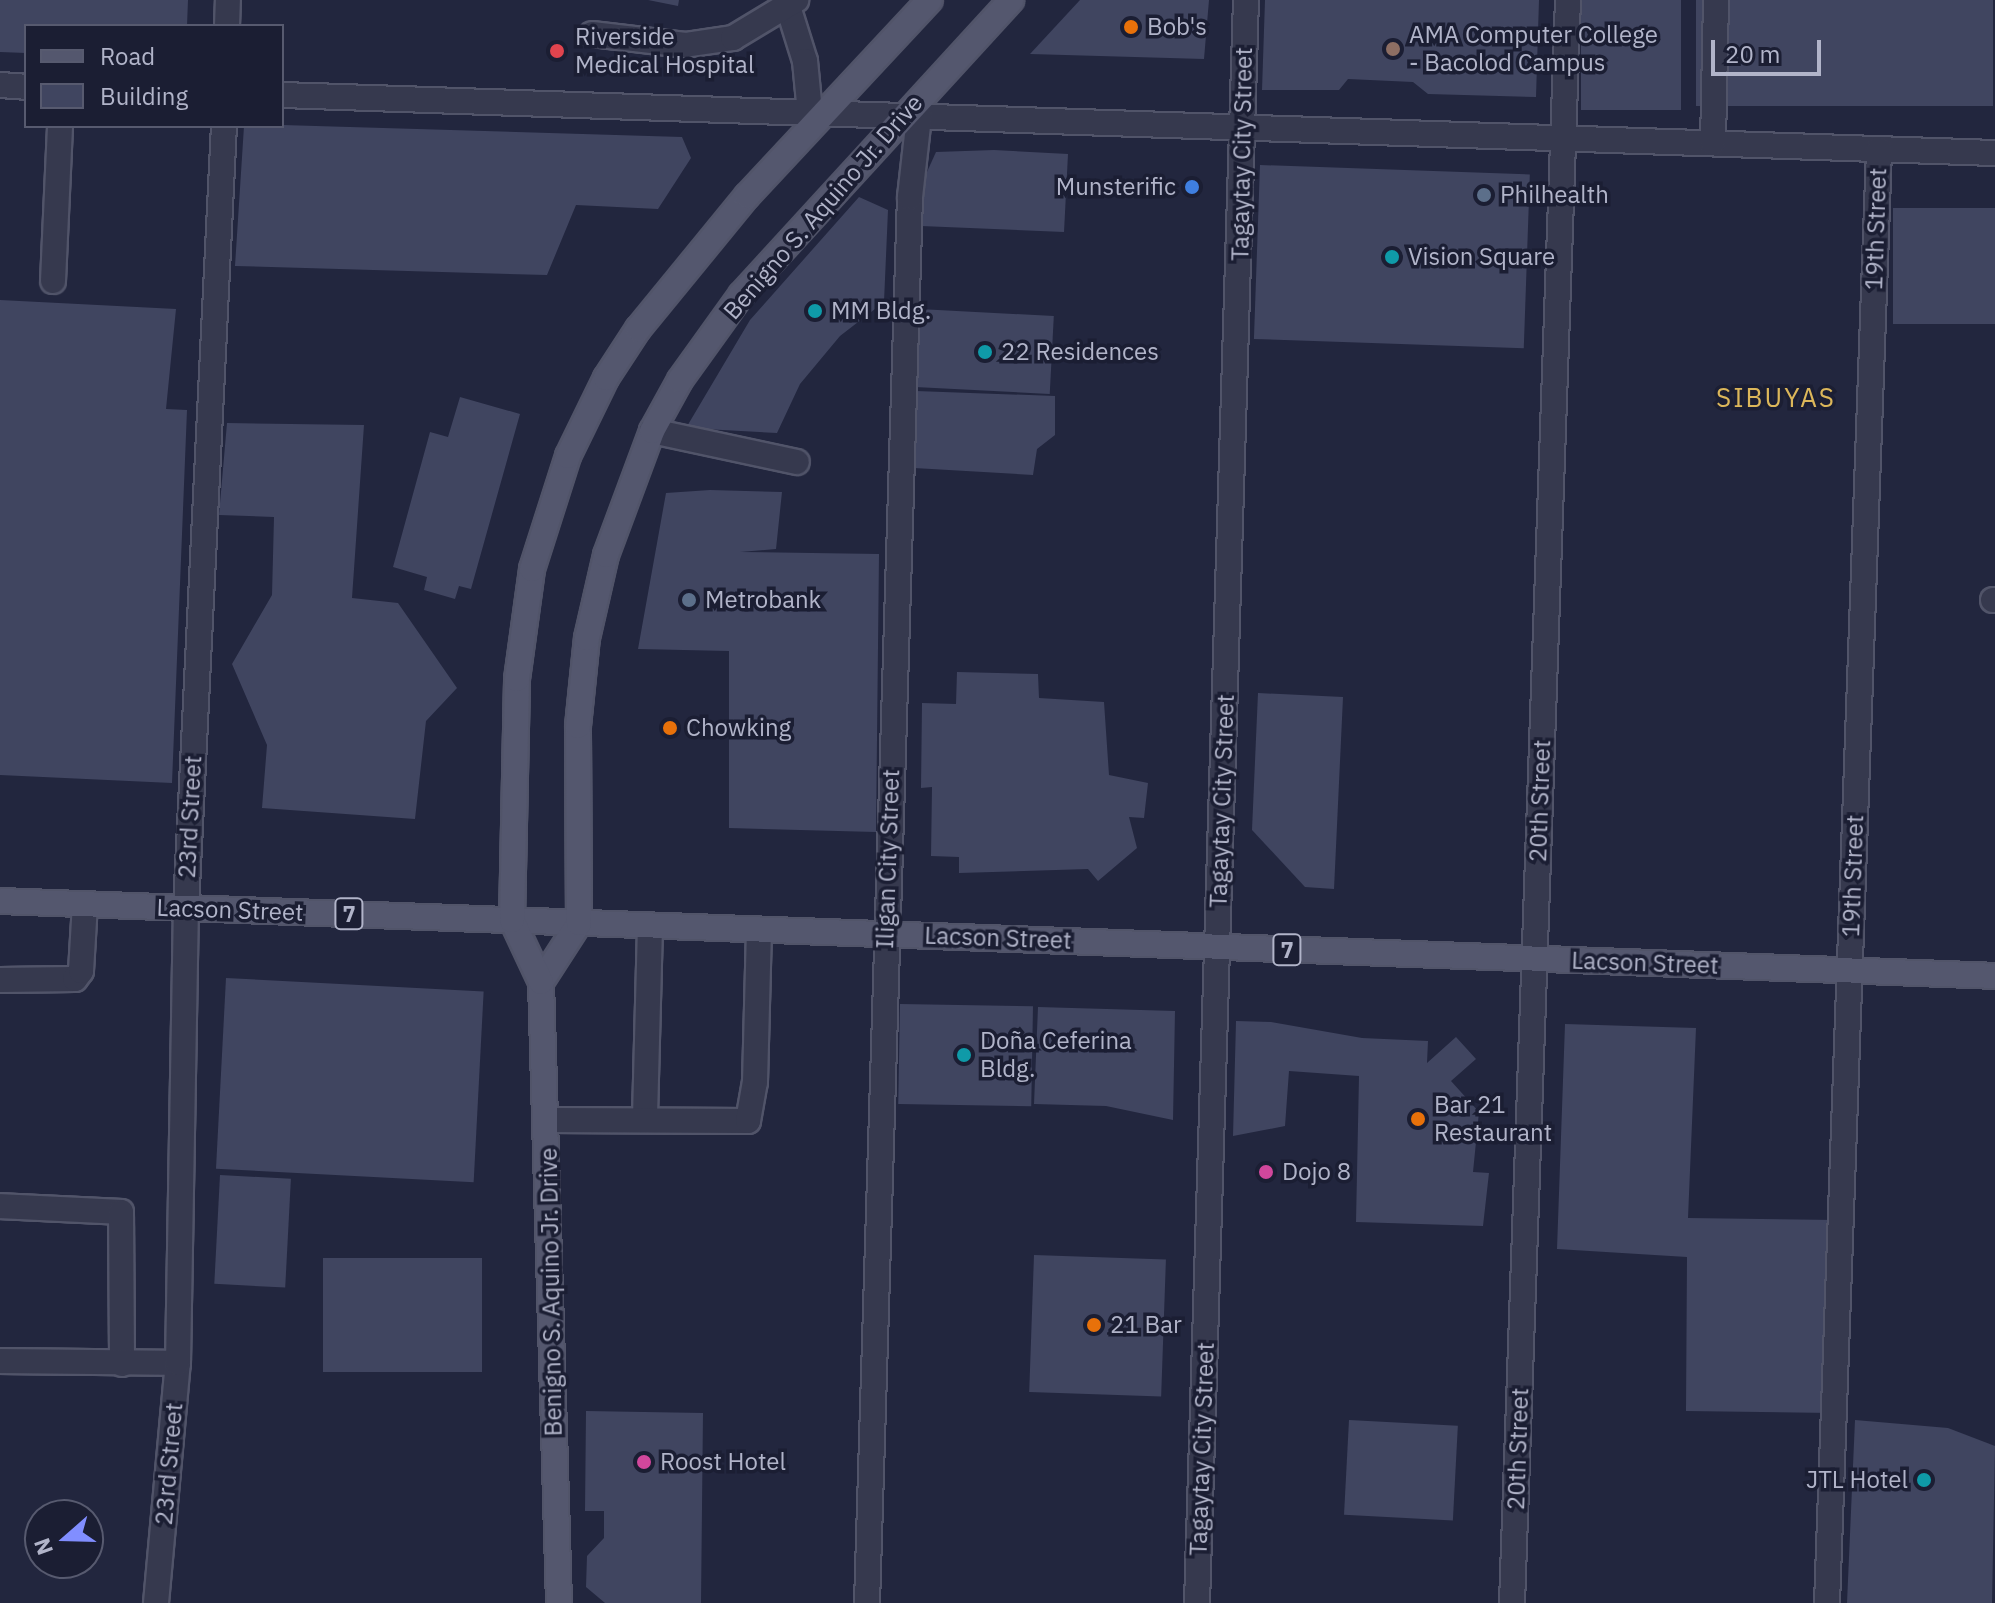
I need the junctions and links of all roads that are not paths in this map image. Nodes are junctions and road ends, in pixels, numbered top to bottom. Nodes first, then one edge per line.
1 (228, 0) edge
2 (930, 0) edge
3 (1011, 0) edge
4 (1246, 0) edge
5 (1568, 0) edge
6 (1716, 0) edge
7 (791, 2) edge
8 (227, 24) edge
9 (592, 34) dead end
10 (0, 85) edge
11 (24, 87) edge
12 (284, 95) edge
13 (817, 113) junction
14 (910, 116) junction
15 (1244, 127) junction
16 (60, 128) edge
17 (224, 128) edge
18 (1563, 138) junction
19 (1713, 143) junction
20 (1879, 149) junction
21 (1995, 153) edge
22 (53, 281) dead end
23 (652, 431) junction
24 (797, 462) dead end
25 (0, 901) edge
26 (85, 904) junction
27 (186, 908) junction
28 (512, 920) junction
29 (579, 923) junction
30 (650, 926) junction
31 (759, 930) junction
32 (885, 935) junction
33 (1217, 947) junction
34 (1535, 959) junction
35 (1850, 970) junction
36 (1995, 976) edge
37 (0, 980) edge
38 (541, 982) junction
39 (645, 1117) junction
40 (547, 1120) junction
41 (0, 1206) edge
42 (0, 1361) edge
43 (178, 1363) junction
44 (122, 1364) junction
45 (156, 1603) edge
46 (559, 1603) edge
47 (867, 1603) edge
48 (1197, 1603) edge
49 (1512, 1603) edge
50 (1827, 1603) edge

1 - 8 street
2 - 13 main road, Benigno S. Aquino Jr. Drive
3 - 14 main road, Benigno S. Aquino Jr. Drive
4 - 15 street, Tagaytay City Street
5 - 18 street, 20th Street
6 - 19 street
7 - 9 street
7 - 13 street
10 - 11 street
12 - 13 street
13 - 14 street
13 - 28 main road, Benigno S. Aquino Jr. Drive
14 - 15 street
14 - 23 main road, Benigno S. Aquino Jr. Drive
14 - 32 street, Iligan City Street
15 - 18 street
15 - 33 street, Tagaytay City Street
16 - 22 street
17 - 27 street, 23rd Street
18 - 19 street
18 - 34 street, 20th Street
19 - 20 street
20 - 21 street
20 - 35 street, 19th Street
23 - 24 street
23 - 29 main road, Benigno S. Aquino Jr. Drive
25 - 26 main road, Lacson Street / 7
26 - 27 main road, Lacson Street / 7
26 - 37 street
27 - 28 main road, Lacson Street / 7
27 - 43 street, 23rd Street
28 - 29 main road, Lacson Street / 7
28 - 38 main road, Benigno S. Aquino Jr. Drive
29 - 30 main road, Lacson Street / 7
29 - 38 main road
30 - 31 main road, Lacson Street / 7
30 - 39 street
31 - 32 main road, Lacson Street / 7
31 - 39 street
32 - 33 main road, Lacson Street / 7
32 - 47 street, Iligan City Street
33 - 34 main road, Lacson Street / 7
33 - 48 street, Tagaytay City Street
34 - 35 main road, Lacson Street / 7
34 - 49 street, 20th Street
35 - 36 main road, Lacson Street / 7
35 - 50 street, 19th Street
38 - 40 main road, Benigno S. Aquino Jr. Drive
39 - 40 street
40 - 46 main road, Benigno S. Aquino Jr. Drive
41 - 44 street
42 - 44 street
43 - 44 street
43 - 45 street, 23rd Street

